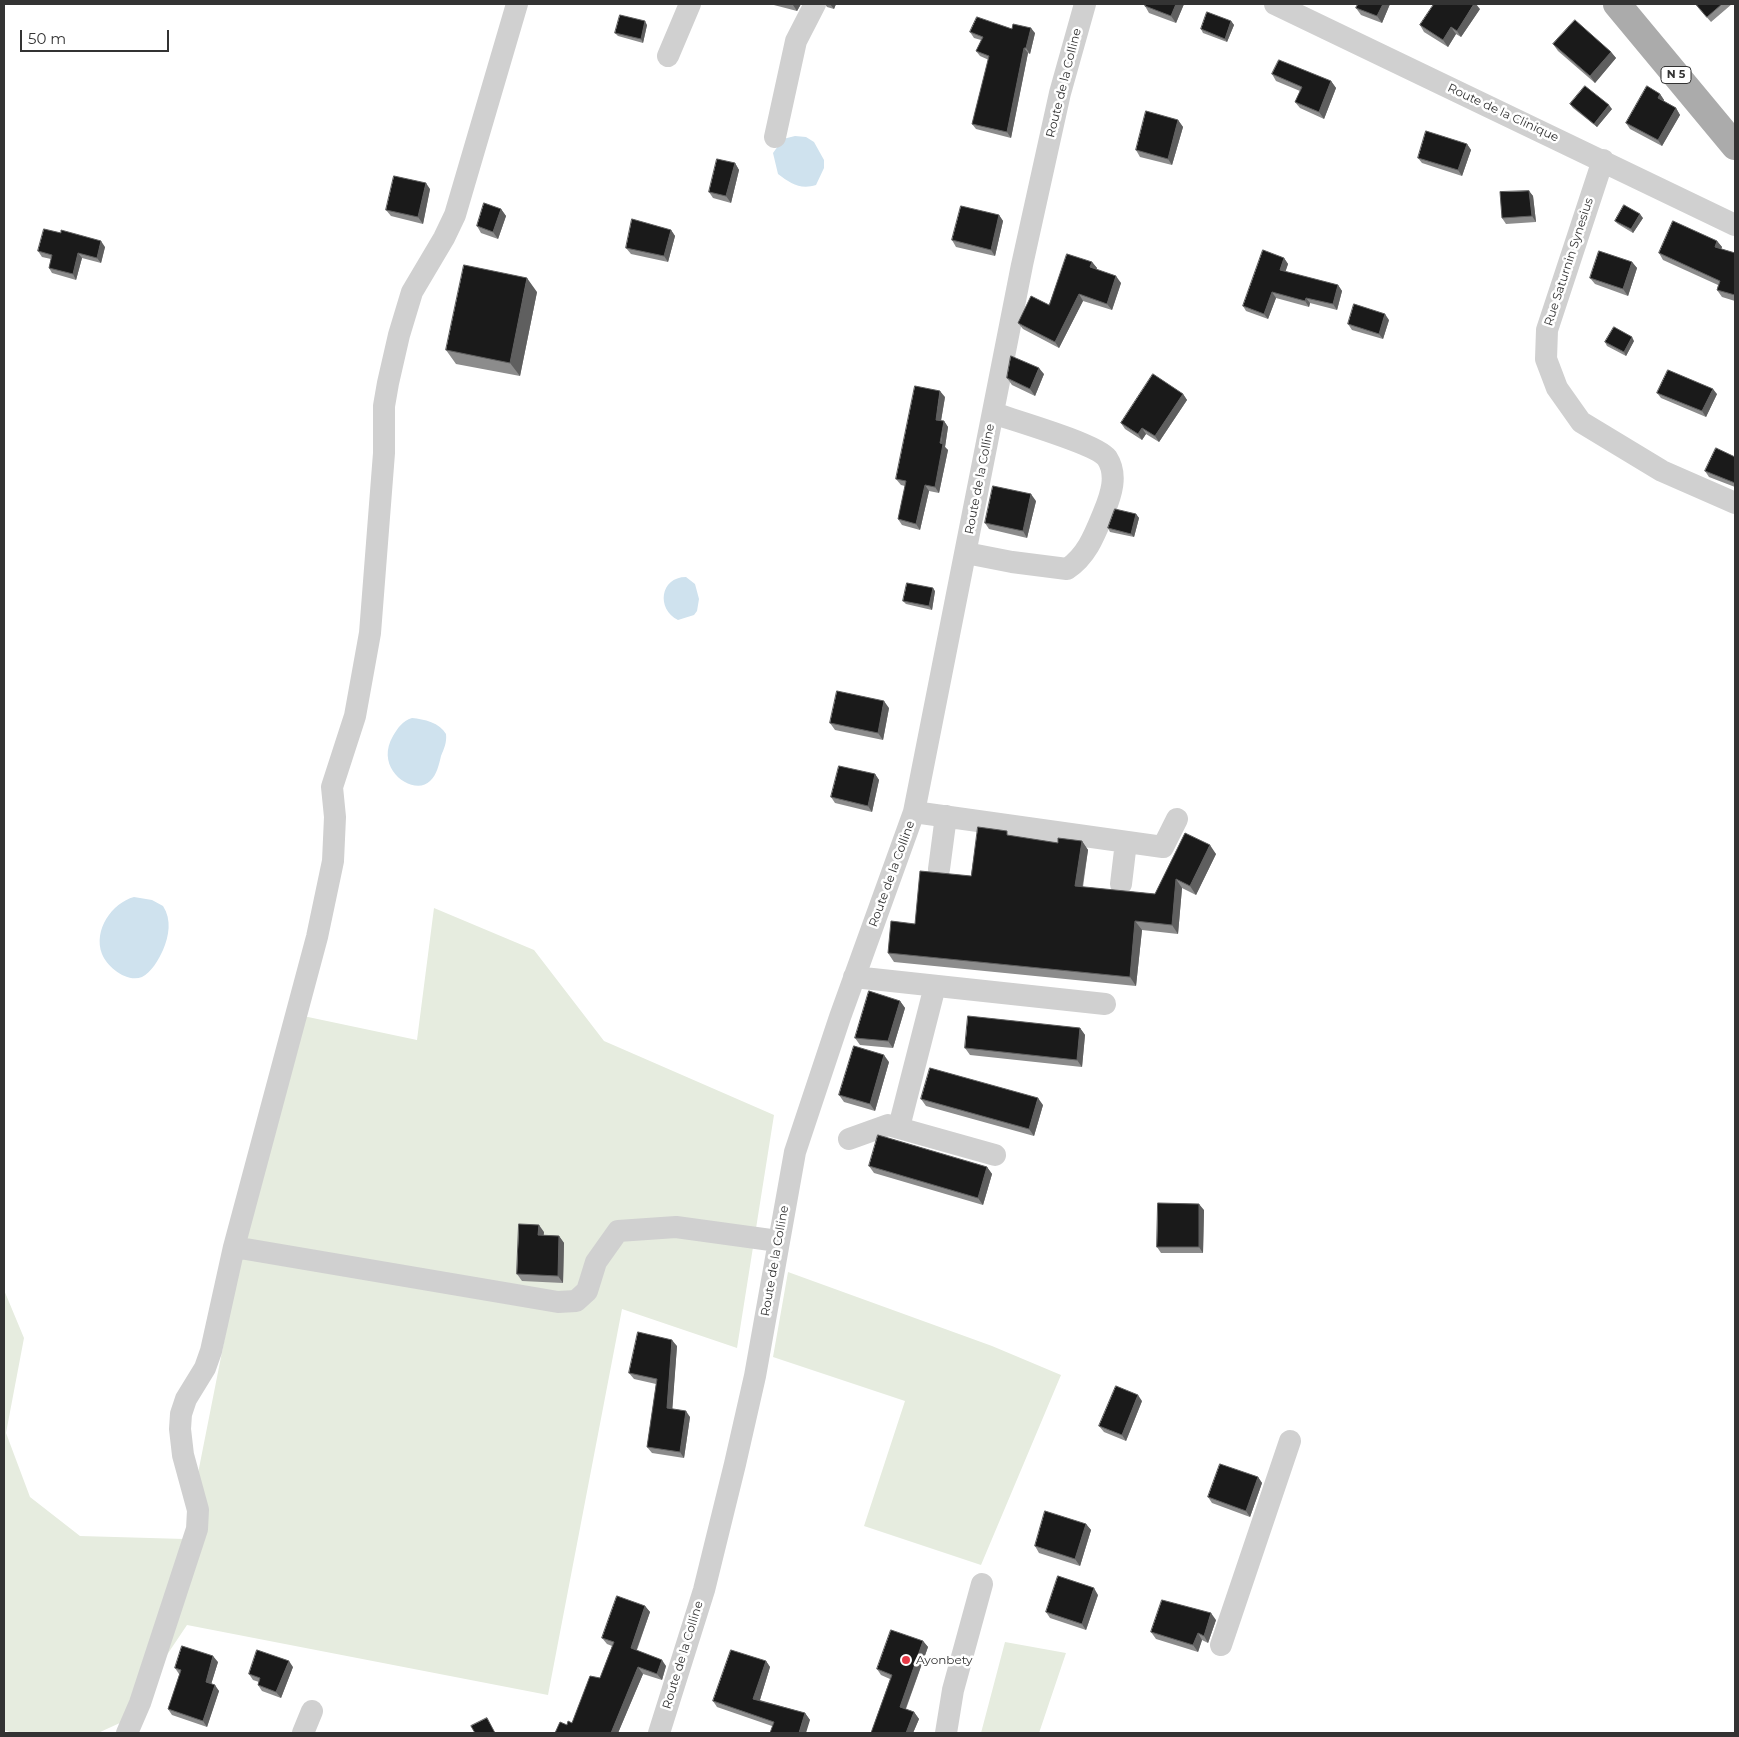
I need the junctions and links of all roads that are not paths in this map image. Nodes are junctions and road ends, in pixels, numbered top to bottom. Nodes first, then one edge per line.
1 (518, 4) edge
2 (690, 4) edge
3 (815, 4) edge
4 (1085, 4) edge
5 (1276, 4) edge
6 (1617, 4) edge
7 (668, 56) dead end
8 (775, 137) dead end
9 (1735, 146) edge
10 (1602, 160) junction
11 (1734, 224) edge
12 (993, 413) junction
13 (1735, 503) edge
14 (966, 553) junction
15 (914, 812) junction
16 (946, 816) junction
17 (1177, 818) dead end
18 (1126, 842) junction
19 (939, 870) dead end
20 (1121, 884) dead end
21 (854, 978) junction
22 (935, 986) junction
23 (1105, 1004) dead end
24 (899, 1127) junction
25 (849, 1140) dead end
26 (995, 1155) dead end
27 (778, 1241) junction
28 (234, 1247) junction
29 (1290, 1441) dead end
30 (982, 1584) dead end
31 (1221, 1645) dead end
32 (312, 1711) dead end
33 (127, 1733) edge
34 (303, 1733) edge
35 (659, 1733) edge
36 (946, 1733) edge

1 - 28 street
2 - 7 street
3 - 8 street
4 - 12 street, Route de la Colline
5 - 10 street, Route de la Clinique
6 - 9 main road, N 5
10 - 11 street, Route de la Clinique
10 - 13 street, Rue Saturnin Synesius
12 - 14 street, Route de la Colline
12 - 14 street
14 - 15 street, Route de la Colline
15 - 16 street
15 - 21 street, Route de la Colline
16 - 18 street
16 - 19 street
17 - 18 street
18 - 20 street
21 - 22 street
21 - 27 street, Route de la Colline
22 - 23 street
22 - 24 street
24 - 25 street
24 - 26 street
27 - 28 street
27 - 35 street, Route de la Colline
28 - 33 street
29 - 31 street
30 - 36 street
32 - 34 street

